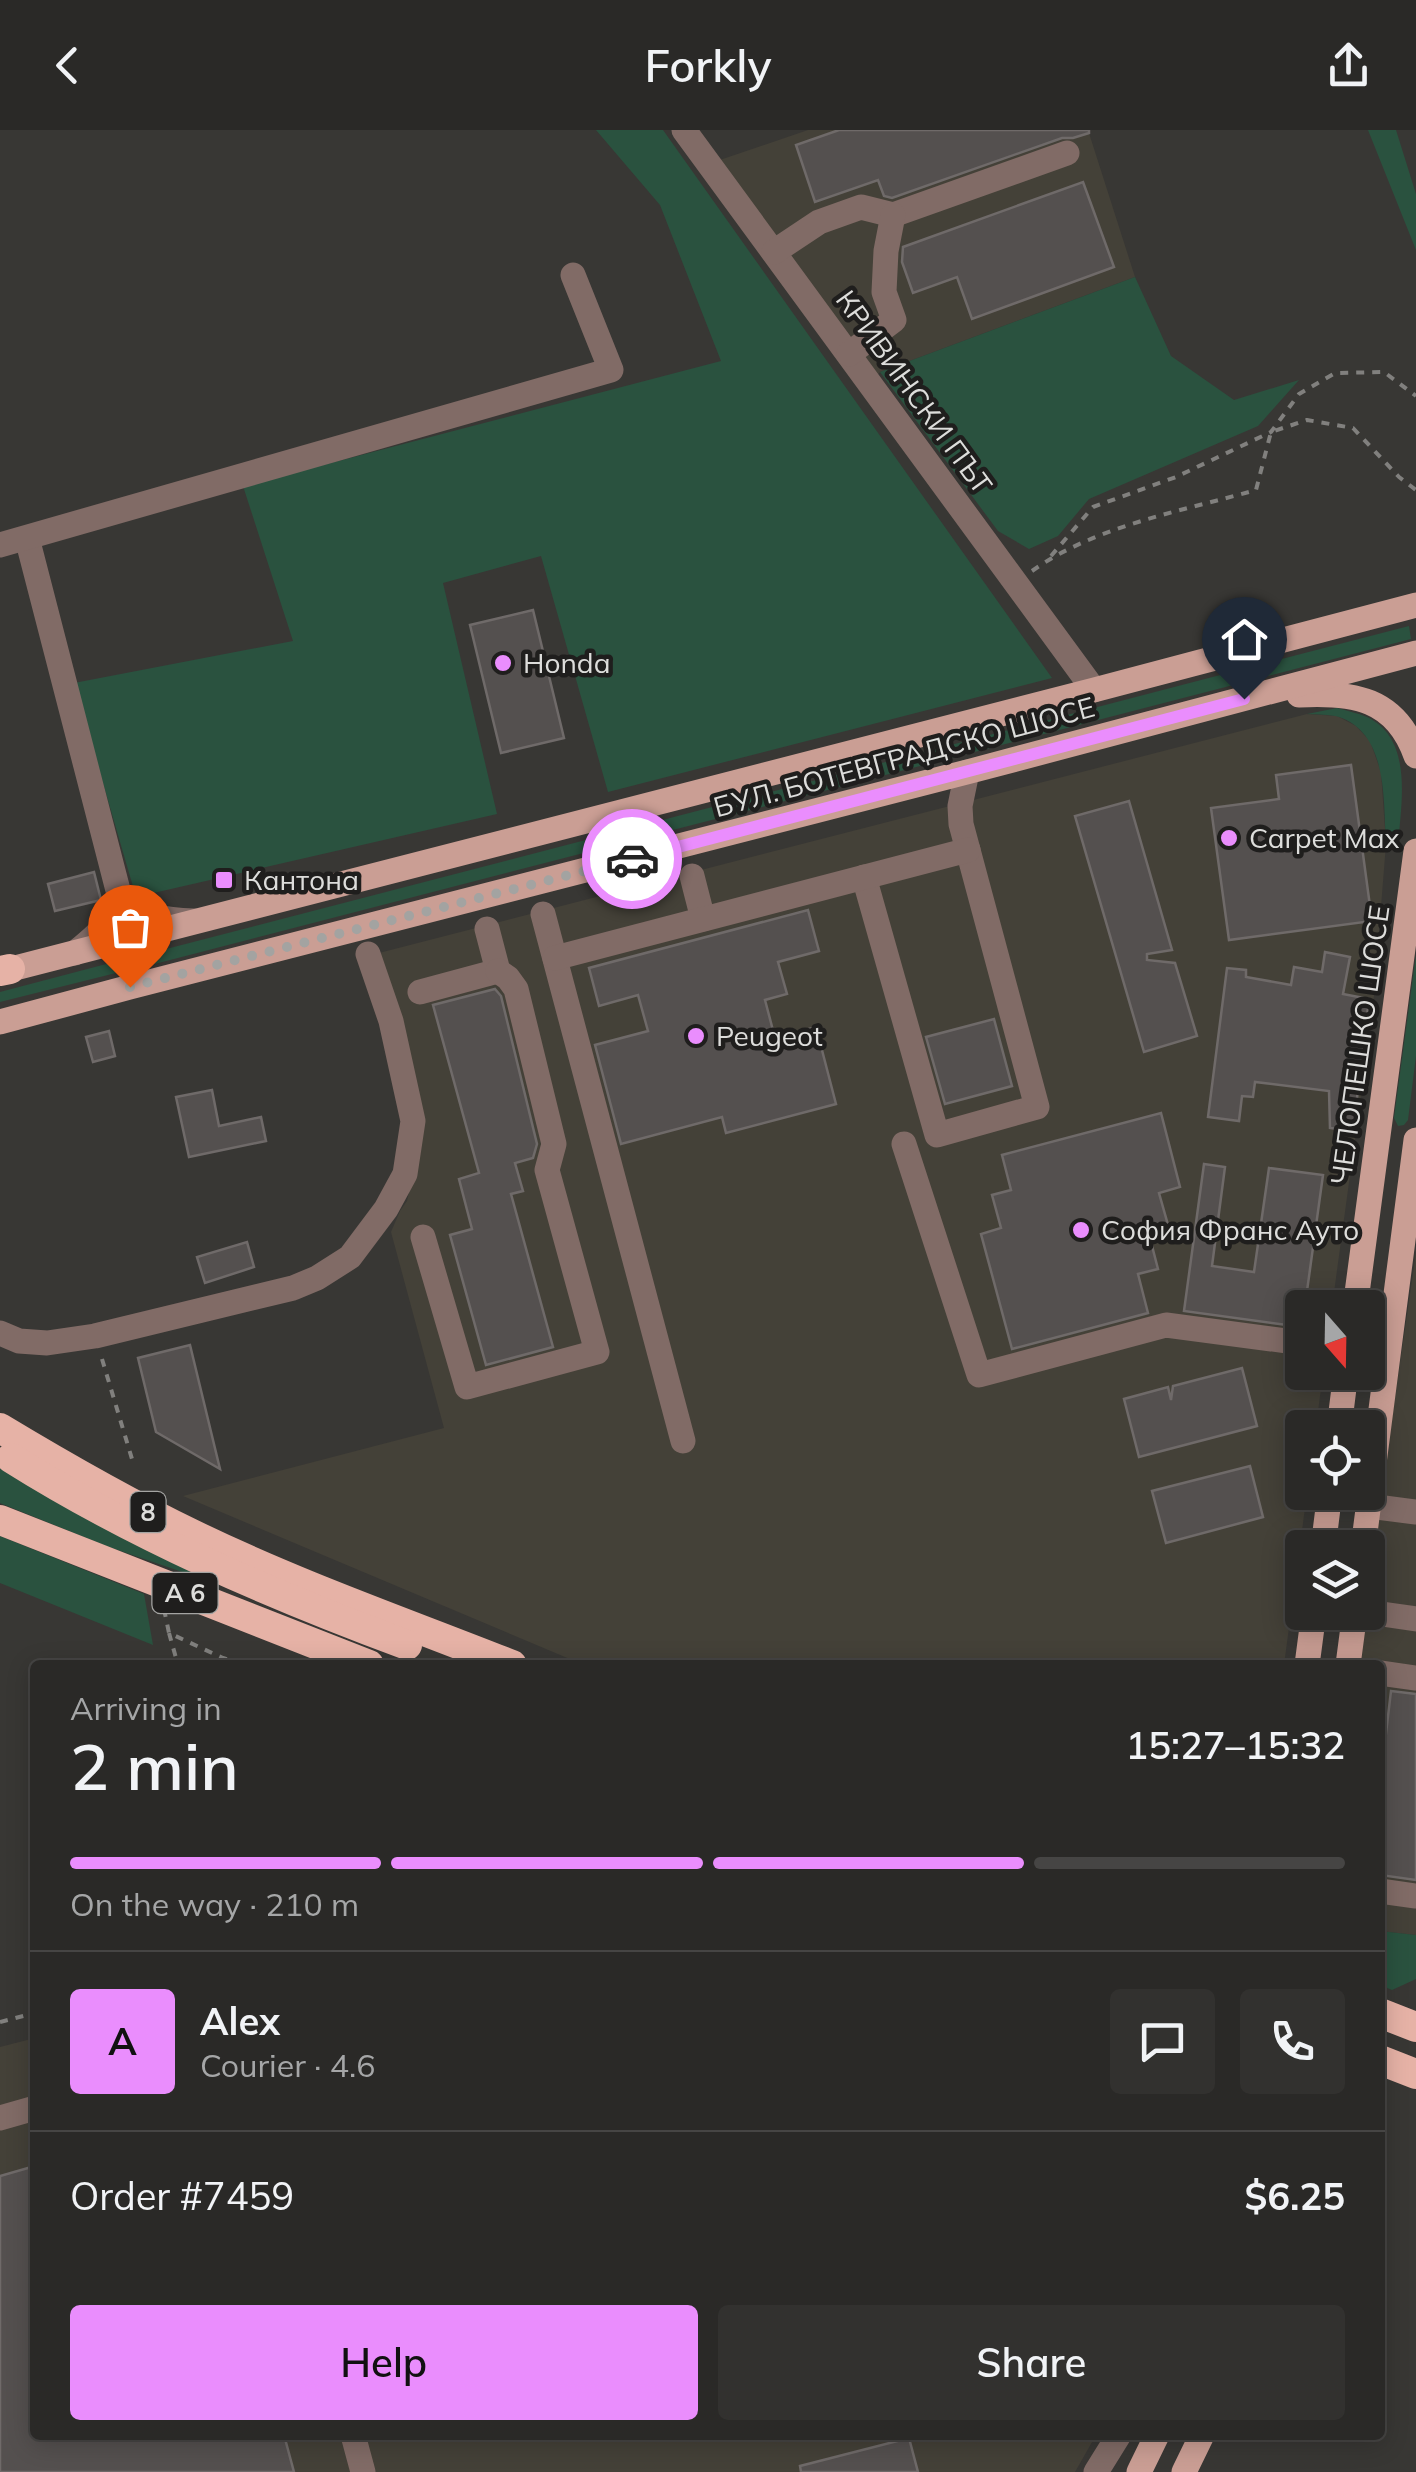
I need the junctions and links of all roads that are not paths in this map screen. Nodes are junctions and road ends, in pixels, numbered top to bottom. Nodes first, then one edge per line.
1 (684, 130) edge
2 (1067, 153) dead end
3 (893, 214) junction
4 (774, 252) junction
5 (573, 275) dead end
6 (849, 354) junction
7 (27, 538) junction
8 (0, 544) edge
9 (1416, 605) edge
10 (1416, 653) edge
11 (1094, 690) junction
12 (1244, 699) junction
13 (1416, 756) edge
14 (967, 772) junction
15 (968, 850) junction
16 (1415, 861) edge
17 (692, 876) dead end
18 (864, 878) junction
19 (120, 898) junction
20 (543, 914) dead end
21 (703, 919) junction
22 (197, 922) junction
23 (487, 929) dead end
24 (74, 953) junction
25 (368, 954) dead end
26 (554, 958) junction
27 (3, 971) edge
28 (498, 971) junction
29 (420, 992) dead end
30 (0, 1022) edge
31 (1416, 1140) edge
32 (904, 1144) dead end
33 (424, 1238) dead end
34 (1357, 1290) edge
35 (0, 1333) edge
36 (1285, 1341) edge
37 (1381, 1410) edge
38 (0, 1428) edge
39 (683, 1441) dead end
40 (0, 1451) edge
41 (1385, 1508) edge
42 (1416, 1512) edge
43 (0, 1520) edge
44 (1385, 1614) edge
45 (1416, 1618) edge
46 (1312, 1630) edge
47 (1353, 1630) edge
48 (356, 1660) edge
49 (448, 1660) edge
50 (499, 1660) edge
51 (1309, 1660) edge
52 (1349, 1660) edge
53 (1385, 1674) edge
54 (1416, 1678) edge
55 (1385, 1892) edge
56 (1416, 1896) edge
57 (1385, 2016) edge
58 (1416, 2028) edge
59 (1385, 2062) edge
60 (1416, 2074) edge
61 (30, 2109) edge
62 (0, 2118) edge
63 (354, 2440) edge
64 (1116, 2440) edge
65 (1155, 2440) edge
66 (1200, 2440) edge
67 (363, 2472) edge
68 (1096, 2472) edge
69 (1139, 2472) edge
70 (1184, 2472) edge

1 - 4 street, КРИВИНСКИ ПЪТ
2 - 3 street
3 - 4 street
3 - 6 street
4 - 6 street, КРИВИНСКИ ПЪТ
5 - 7 street
6 - 11 street, КРИВИНСКИ ПЪТ
7 - 8 street
7 - 19 street
9 - 11 main road, БУЛ. БОТЕВГРАДСКО ШОСЕ
10 - 12 main road, БУЛ. БОТЕВГРАДСКО ШОСЕ
11 - 22 main road, БУЛ. БОТЕВГРАДСКО ШОСЕ
12 - 13 main road
12 - 14 main road, БУЛ. БОТЕВГРАДСКО ШОСЕ
14 - 15 street
14 - 30 main road, БУЛ. БОТЕВГРАДСКО ШОСЕ
15 - 18 street
15 - 18 street
16 - 34 main road, ЧЕЛОПЕШКО ШОСЕ
17 - 21 street
18 - 21 street
19 - 22 street
19 - 24 street
20 - 26 street
21 - 26 street
22 - 24 main road, БУЛ. БОТЕВГРАДСКО ШОСЕ
23 - 28 street
24 - 27 main road, БУЛ. БОТЕВГРАДСКО ШОСЕ
25 - 35 street
26 - 39 street
28 - 29 street
28 - 33 street
31 - 37 main road
32 - 36 street
38 - 50 highway, 8
40 - 49 highway, A 6
41 - 42 street
43 - 48 highway, A 6
44 - 45 street
46 - 51 main road
47 - 52 main road
53 - 54 street
55 - 56 street
57 - 58 highway
59 - 60 highway
61 - 62 street
63 - 67 street
64 - 68 street
65 - 69 main road
66 - 70 main road

